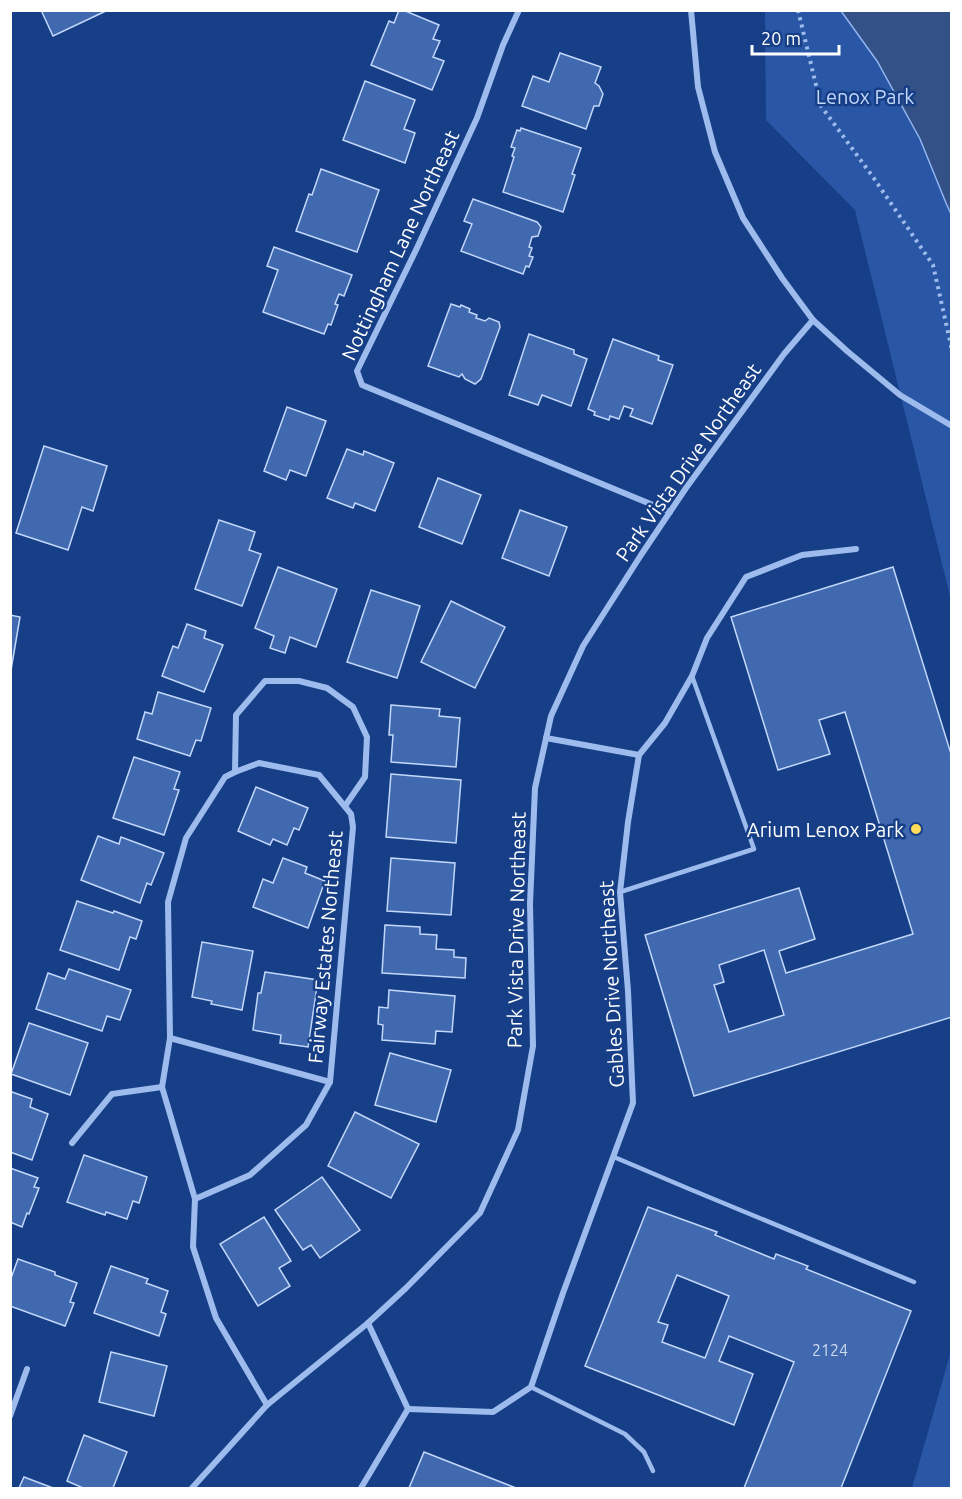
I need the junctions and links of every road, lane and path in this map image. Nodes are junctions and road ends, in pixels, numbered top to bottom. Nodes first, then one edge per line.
1 (519, 10) edge
2 (691, 10) edge
3 (798, 10) edge
4 (813, 320) junction
5 (951, 350) edge
6 (950, 425) edge
7 (670, 512) junction
8 (856, 549) dead end
9 (692, 676) junction
10 (546, 738) junction
11 (639, 755) junction
12 (235, 772) junction
13 (345, 806) junction
14 (620, 892) junction
15 (170, 1038) junction
16 (330, 1082) junction
17 (162, 1087) junction
18 (72, 1143) dead end
19 (614, 1156) junction
20 (195, 1199) junction
21 (914, 1282) dead end
22 (368, 1323) junction
23 (27, 1369) dead end
24 (531, 1387) junction
25 (267, 1404) junction
26 (408, 1409) junction
27 (10, 1416) edge
28 (653, 1471) dead end
29 (192, 1488) edge
30 (362, 1488) edge

1 - 7 street, Nottingham Lane Northeast
2 - 4 street
3 - 5 path
4 - 6 street
4 - 7 street, Park Vista Drive Northeast
7 - 10 street, Park Vista Drive Northeast
8 - 9 street, Gables Drive Northeast
9 - 11 street, Gables Drive Northeast
9 - 14 lane
10 - 11 street
10 - 22 street, Park Vista Drive Northeast
11 - 14 street, Gables Drive Northeast
12 - 13 street
12 - 13 street, Fairway Estates Northeast
12 - 15 street
13 - 16 street, Fairway Estates Northeast
14 - 19 street, Gables Drive Northeast
15 - 16 street
15 - 17 street
16 - 20 street, Fairway Estates Northeast
17 - 18 street
17 - 20 street
19 - 21 lane
19 - 24 street, Gables Drive Northeast
20 - 25 street
22 - 25 street, Park Vista Drive Northeast
22 - 26 street
23 - 27 street
24 - 26 street
24 - 28 lane
25 - 29 street, Park Vista Drive Northeast
26 - 30 street

